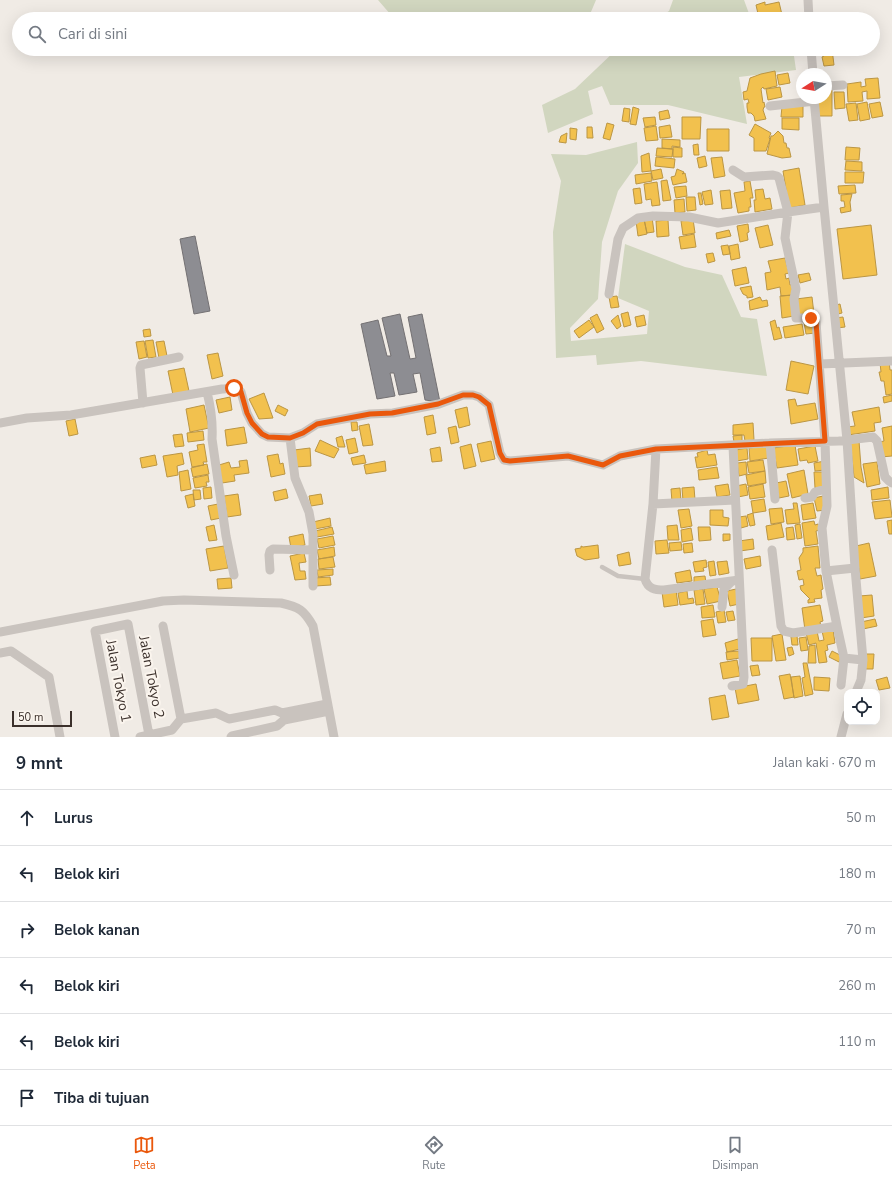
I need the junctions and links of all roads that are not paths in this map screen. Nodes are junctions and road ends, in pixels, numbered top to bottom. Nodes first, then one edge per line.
1 (808, 0) edge
2 (809, 12) edge
3 (812, 56) edge
4 (813, 68) edge
5 (843, 85) dead end
6 (832, 86) edge
7 (796, 102) edge
8 (814, 104) edge
9 (770, 106) dead end
10 (733, 170) dead end
11 (824, 207) junction
12 (788, 212) junction
13 (609, 294) dead end
14 (179, 357) dead end
15 (892, 361) edge
16 (820, 364) junction
17 (839, 364) junction
18 (207, 392) junction
19 (143, 403) junction
20 (0, 423) edge
21 (290, 438) junction
22 (843, 440) junction
23 (826, 441) junction
24 (770, 443) junction
25 (733, 446) junction
26 (656, 449) junction
27 (892, 483) edge
28 (826, 489) junction
29 (805, 498) dead end
30 (775, 499) dead end
31 (735, 500) junction
32 (653, 504) junction
33 (313, 550) junction
34 (772, 550) dead end
35 (602, 567) dead end
36 (855, 568) junction
37 (270, 570) dead end
38 (828, 571) junction
39 (234, 575) dead end
40 (645, 578) junction
41 (735, 581) junction
42 (314, 586) dead end
43 (722, 607) dead end
44 (128, 624) joint
45 (163, 626) dead end
46 (837, 626) junction
47 (0, 632) edge
48 (0, 653) edge
49 (845, 658) junction
50 (859, 660) junction
51 (841, 685) dead end
52 (732, 686) dead end
53 (857, 689) edge
54 (328, 708) junction
55 (283, 717) junction
56 (181, 719) junction
57 (229, 720) junction
58 (844, 725) edge
59 (173, 734) edge
60 (149, 735) junction
61 (232, 736) edge
62 (60, 737) edge
63 (115, 737) edge
64 (140, 737) edge
65 (334, 737) edge
66 (841, 737) edge

1 - 2 street
3 - 4 street
5 - 6 street
7 - 9 street
8 - 11 street
10 - 12 street
11 - 12 street
11 - 17 street
12 - 13 street
12 - 16 street
14 - 19 street
15 - 17 street
16 - 17 street
16 - 23 street
17 - 22 street
18 - 19 street
18 - 21 street
18 - 39 street
19 - 20 street
21 - 26 street
21 - 33 street
22 - 23 street
22 - 27 street
22 - 36 street
23 - 24 street
23 - 28 street
24 - 25 street
24 - 30 street
25 - 26 street
25 - 31 street
26 - 32 street
28 - 29 street
28 - 38 street
31 - 32 street
31 - 41 street
32 - 40 street
33 - 37 street
33 - 42 street
34 - 46 street
35 - 40 lane
36 - 38 street
36 - 50 street
38 - 46 street
40 - 41 street
41 - 43 street
41 - 52 street
44 - 60 street, Jalan Tokyo 2
44 - 63 street, Jalan Tokyo 1
45 - 56 street
46 - 49 street
47 - 54 street
48 - 62 street
49 - 50 street
49 - 51 street
50 - 53 street
54 - 55 street
54 - 65 street
55 - 57 street
55 - 61 street
56 - 57 street
56 - 59 street
57 - 61 street
58 - 66 street
59 - 60 street
60 - 64 street

